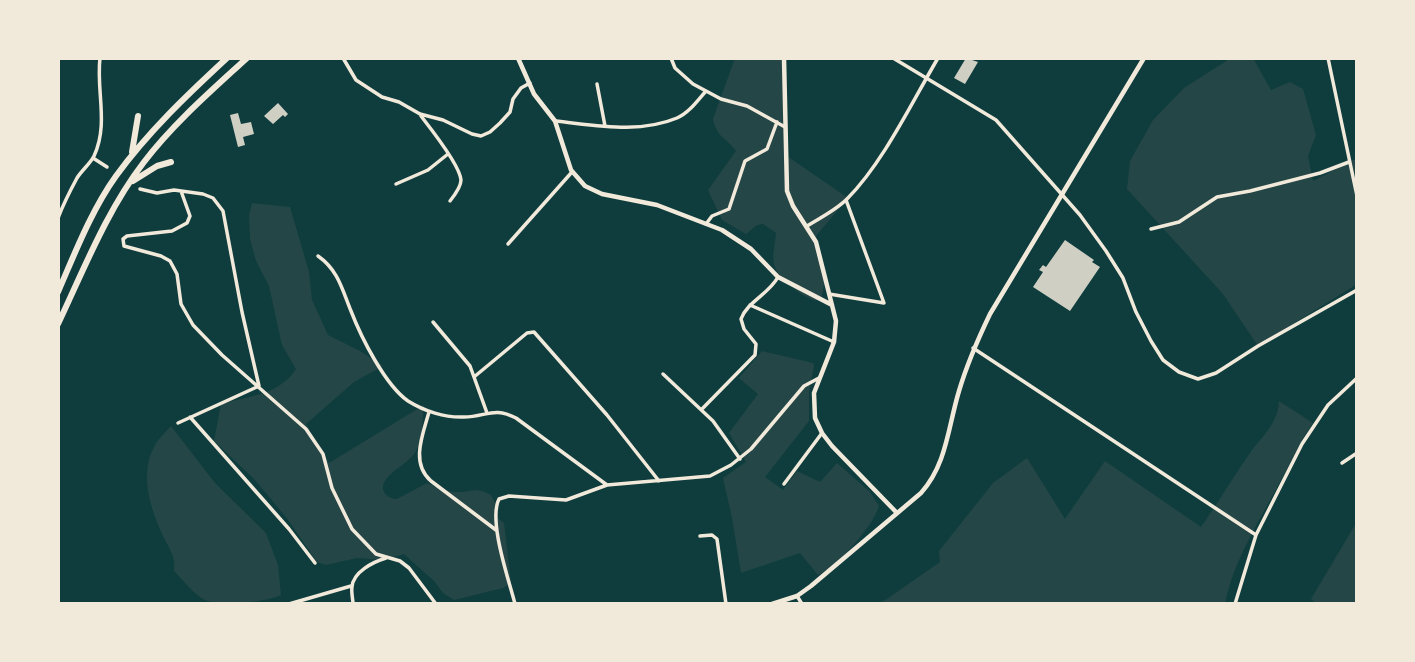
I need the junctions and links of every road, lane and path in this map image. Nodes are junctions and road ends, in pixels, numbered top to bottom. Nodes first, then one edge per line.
1 (100, 58) edge
2 (227, 58) edge
3 (247, 58) edge
4 (343, 58) edge
5 (518, 58) edge
6 (671, 58) edge
7 (784, 58) edge
8 (893, 58) edge
9 (938, 58) edge
10 (1144, 58) edge
11 (1328, 58) edge
12 (926, 78) junction
13 (530, 83) junction
14 (597, 84) dead end
15 (706, 91) junction
16 (420, 114) junction
17 (138, 116) dead end
18 (555, 121) junction
19 (777, 122) junction
20 (605, 126) junction
21 (786, 127) junction
22 (448, 154) junction
23 (132, 156) junction
24 (93, 158) junction
25 (171, 162) dead end
26 (1349, 162) junction
27 (107, 167) dead end
28 (572, 172) junction
29 (129, 184) junction
30 (396, 184) dead end
31 (140, 189) dead end
32 (181, 191) junction
33 (1062, 195) junction
34 (1357, 196) edge
35 (846, 200) junction
36 (450, 201) dead end
37 (58, 218) edge
38 (706, 224) junction
39 (807, 226) junction
40 (1151, 229) dead end
41 (508, 244) dead end
42 (318, 256) dead end
43 (778, 277) junction
44 (1357, 290) edge
45 (58, 292) edge
46 (829, 294) junction
47 (833, 305) junction
48 (750, 306) junction
49 (433, 323) dead end
50 (58, 324) edge
51 (834, 342) junction
52 (974, 348) junction
53 (663, 374) dead end
54 (474, 377) junction
55 (818, 378) junction
56 (1357, 378) edge
57 (259, 386) junction
58 (702, 409) junction
59 (429, 412) junction
60 (487, 413) junction
61 (190, 417) junction
62 (178, 423) dead end
63 (822, 433) junction
64 (1357, 453) edge
65 (740, 458) junction
66 (1342, 463) dead end
67 (659, 481) junction
68 (784, 484) dead end
69 (607, 485) junction
70 (897, 513) junction
71 (497, 530) junction
72 (1256, 535) junction
73 (700, 536) dead end
74 (387, 558) junction
75 (315, 563) dead end
76 (351, 586) junction
77 (797, 596) junction
78 (289, 604) edge
79 (353, 604) edge
80 (436, 604) edge
81 (515, 604) edge
82 (726, 604) edge
83 (772, 604) edge
84 (802, 604) edge
85 (1234, 604) edge

1 - 24 street
2 - 23 highway
3 - 29 highway
4 - 16 street
5 - 13 street
6 - 15 street
7 - 21 street
8 - 12 street
9 - 12 street
10 - 33 street
11 - 26 street
12 - 33 street
12 - 35 street
13 - 16 street
13 - 18 street
14 - 20 street
15 - 19 street
15 - 20 street
16 - 22 street
17 - 23 highway
18 - 20 street
18 - 28 street
19 - 21 street
19 - 38 street
21 - 39 street
22 - 30 street
22 - 36 street
23 - 45 highway
24 - 27 street
24 - 37 street
25 - 29 highway
26 - 34 street
26 - 40 street
28 - 38 street
28 - 41 street
29 - 50 highway
31 - 32 street
32 - 57 street
32 - 57 street
33 - 44 street
33 - 52 street
35 - 39 street
35 - 46 street
38 - 43 street
39 - 46 street
42 - 59 street
43 - 47 street
43 - 48 street
46 - 47 street
47 - 51 street
48 - 51 street
48 - 58 street
49 - 54 street
51 - 55 street
52 - 70 street
52 - 72 street
53 - 58 street
54 - 60 street
54 - 67 street
55 - 63 street
55 - 65 street
56 - 72 street
57 - 61 street
57 - 74 street
58 - 65 street
59 - 60 street
59 - 71 street
60 - 69 street
61 - 62 street
61 - 75 street
63 - 68 street
63 - 70 street
64 - 66 street
65 - 67 street
67 - 69 street
69 - 71 street
70 - 77 street
71 - 81 street
72 - 85 street
73 - 82 street
74 - 76 street
74 - 80 street
76 - 78 street
76 - 79 street
77 - 83 street
77 - 84 street

